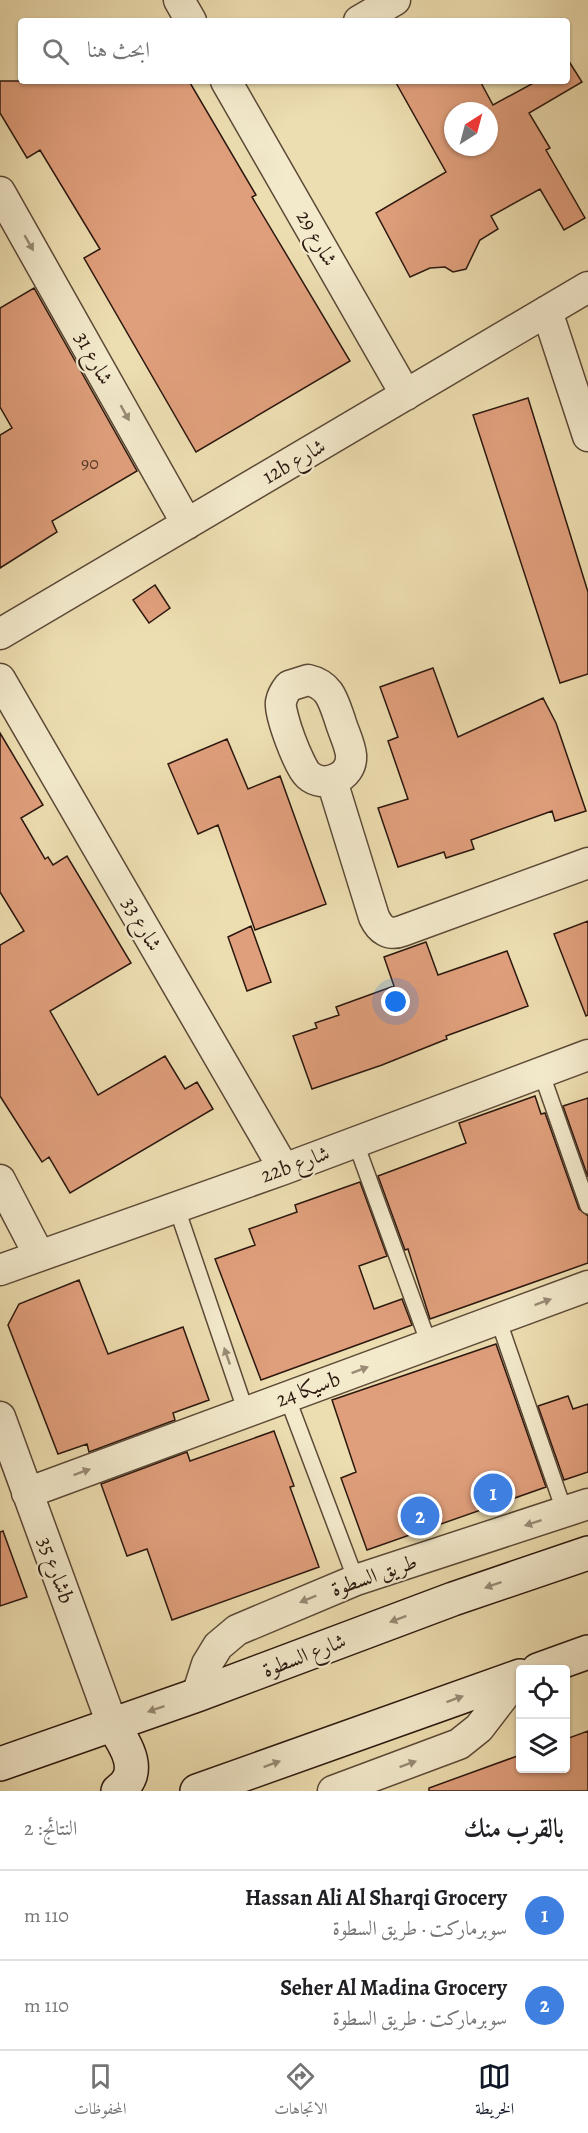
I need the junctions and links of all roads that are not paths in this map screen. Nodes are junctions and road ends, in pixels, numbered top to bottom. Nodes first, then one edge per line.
1 (179, 0) edge
2 (395, 0) edge
3 (189, 18) edge
4 (364, 18) edge
5 (238, 85) edge
6 (0, 192) edge
7 (588, 287) edge
8 (547, 311) junction
9 (406, 395) junction
10 (588, 436) edge
11 (187, 524) junction
12 (0, 634) edge
13 (0, 679) edge
14 (332, 781) dead end
15 (588, 862) edge
16 (588, 1055) edge
17 (541, 1072) junction
18 (355, 1142) junction
19 (284, 1169) junction
20 (0, 1180) edge
21 (176, 1206) junction
22 (588, 1206) edge
23 (39, 1255) junction
24 (0, 1270) edge
25 (588, 1286) edge
26 (498, 1319) junction
27 (429, 1344) junction
28 (287, 1397) junction
29 (246, 1412) junction
30 (0, 1417) edge
31 (27, 1492) junction
32 (576, 1508) edge
33 (588, 1553) edge
34 (356, 1580) junction
35 (588, 1652) edge
36 (551, 1665) edge
37 (516, 1678) edge
38 (516, 1685) edge
39 (197, 1695) junction
40 (112, 1724) junction
41 (7, 1757) edge
42 (118, 1791) edge
43 (197, 1791) edge
44 (333, 1791) edge

1 - 3 street
2 - 4 street
5 - 9 street, شارع 29
6 -> 11 street, شارع 31
7 - 8 street, 12b شارع
8 - 9 street, 12b شارع
8 - 10 street
9 - 11 street, 12b شارع
11 - 12 street, 12b شارع
13 - 19 street, شارع 33
14 - 15 street
16 - 17 street, 22b شارع
17 - 18 street, 22b شارع
17 - 22 lane
18 - 19 street, 22b شارع
18 - 27 lane
19 - 21 street, 22b شارع
20 - 23 street
21 - 23 street, 22b شارع
29 -> 21 lane
23 - 24 street, 22b شارع
26 -> 25 street, سيكا 24b
26 - 27 street, سيكا 24b
26 - 32 lane
28 -> 27 street, سيكا 24b
28 - 29 street, سيكا 24b
28 - 34 lane
31 -> 29 street, سيكا 24b
30 - 31 street, شارع 35b
31 - 40 street, شارع 35b
32 -> 34 street, طريق السطوة
33 -> 39 main road, شارع السطوة
34 -> 39 street, طريق السطوة
35 - 36 main road
43 -> 37 main road
44 -> 38 street
39 -> 40 main road, شارع السطوة
40 - 41 main road, شارع السطوة
40 - 42 main road

